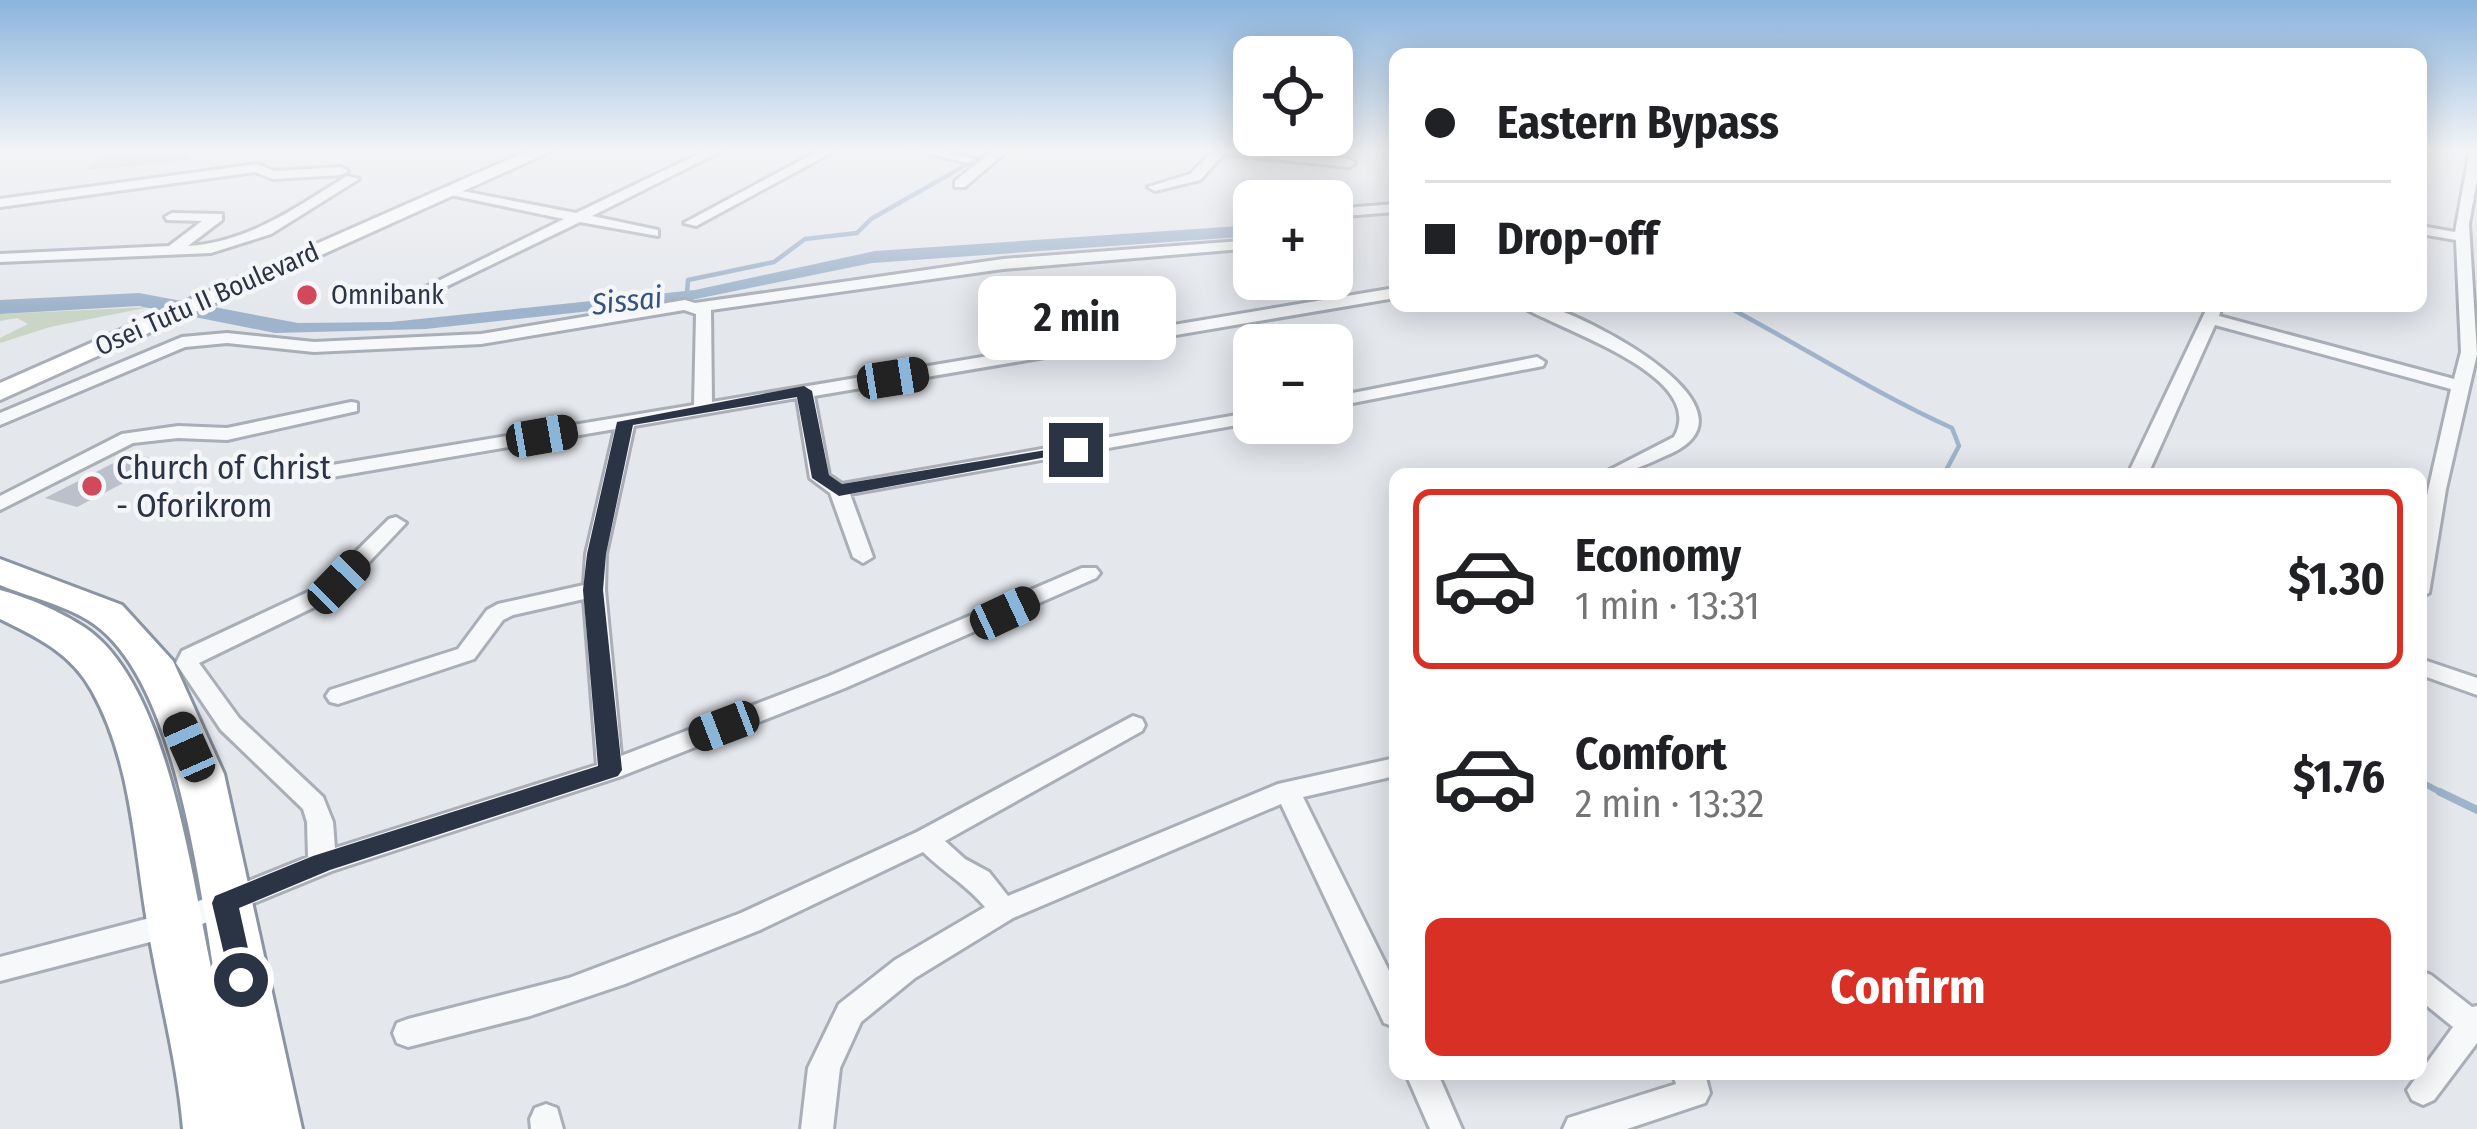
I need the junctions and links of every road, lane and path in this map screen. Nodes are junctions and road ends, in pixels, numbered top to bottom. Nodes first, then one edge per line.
1 (308, 202) edge
2 (411, 202) edge
3 (426, 202) edge
4 (502, 202) edge
5 (608, 202) edge
6 (732, 202) edge
7 (2467, 202) edge
8 (1389, 208) edge
9 (1353, 211) edge
10 (172, 217) dead end
11 (576, 217) junction
12 (691, 223) dead end
13 (2427, 230) edge
14 (2462, 232) junction
15 (653, 233) dead end
16 (1233, 246) edge
17 (171, 252) junction
18 (0, 258) edge
19 (432, 287) dead end
20 (1389, 294) edge
21 (201, 296) junction
22 (698, 307) junction
23 (1542, 312) edge
24 (2212, 312) edge
25 (149, 319) junction
26 (2472, 361) edge
27 (1537, 362) dead end
28 (49, 370) junction
29 (0, 379) edge
30 (92, 379) junction
31 (2462, 386) junction
32 (804, 391) junction
33 (0, 392) edge
34 (1353, 398) edge
35 (351, 407) dead end
36 (703, 408) junction
37 (0, 420) edge
38 (1233, 421) edge
39 (626, 422) junction
40 (1627, 468) edge
41 (2141, 468) edge
42 (332, 471) dead end
43 (839, 490) junction
44 (0, 504) edge
45 (396, 523) dead end
46 (2427, 548) edge
47 (862, 557) dead end
48 (0, 571) edge
49 (1089, 573) dead end
50 (593, 590) junction
51 (0, 603) edge
52 (2427, 669) edge
53 (2477, 687) edge
54 (338, 696) dead end
55 (1133, 724) dead end
56 (1389, 768) edge
57 (610, 770) junction
58 (1287, 791) junction
59 (926, 839) junction
60 (322, 863) junction
61 (224, 903) junction
62 (1003, 910) junction
63 (173, 924) junction
64 (0, 969) edge
65 (2427, 988) edge
66 (1389, 1002) edge
67 (2475, 1024) edge
68 (408, 1034) dead end
69 (1425, 1080) edge
70 (1691, 1080) edge
71 (2423, 1090) dead end
72 (213, 1129) edge
73 (272, 1129) edge
74 (817, 1129) edge
75 (1446, 1129) edge
76 (1579, 1129) edge

1 - 17 street
2 - 21 main road, Osei Tutu II Boulevard
3 - 21 main road, Osei Tutu II Boulevard
4 - 11 street
5 - 11 street
6 - 12 street
7 - 14 street
8 - 9 street
10 - 17 street
11 - 15 street
11 - 19 street
13 - 14 street
14 - 26 street
16 - 22 street
17 - 18 street
20 - 32 street
21 - 25 main road, Osei Tutu II Boulevard
22 - 30 street
22 - 36 street
23 - 40 street
24 - 31 street
24 - 41 street
25 - 28 main road, Osei Tutu II Boulevard
25 - 29 main road, Osei Tutu II Boulevard
26 - 31 street
27 - 34 street
28 - 30 street
28 - 33 main road, Osei Tutu II Boulevard
30 - 37 street
31 - 46 street
32 - 36 street
32 - 43 street
35 - 44 street
36 - 39 street
38 - 43 street
39 - 42 street
39 - 50 street
43 - 47 street
45 - 60 street
48 - 61 highway
49 - 57 street
50 - 54 street
50 - 57 street
51 - 63 highway
52 - 53 street
55 - 59 street
56 - 58 street
57 - 60 street
58 - 62 street
58 - 66 street
59 - 62 street
59 - 68 street
60 - 61 street
61 - 63 street
61 - 73 highway
62 - 74 street
63 - 64 street
63 - 72 highway
65 - 67 street
67 - 71 street
69 - 75 street
70 - 76 street

